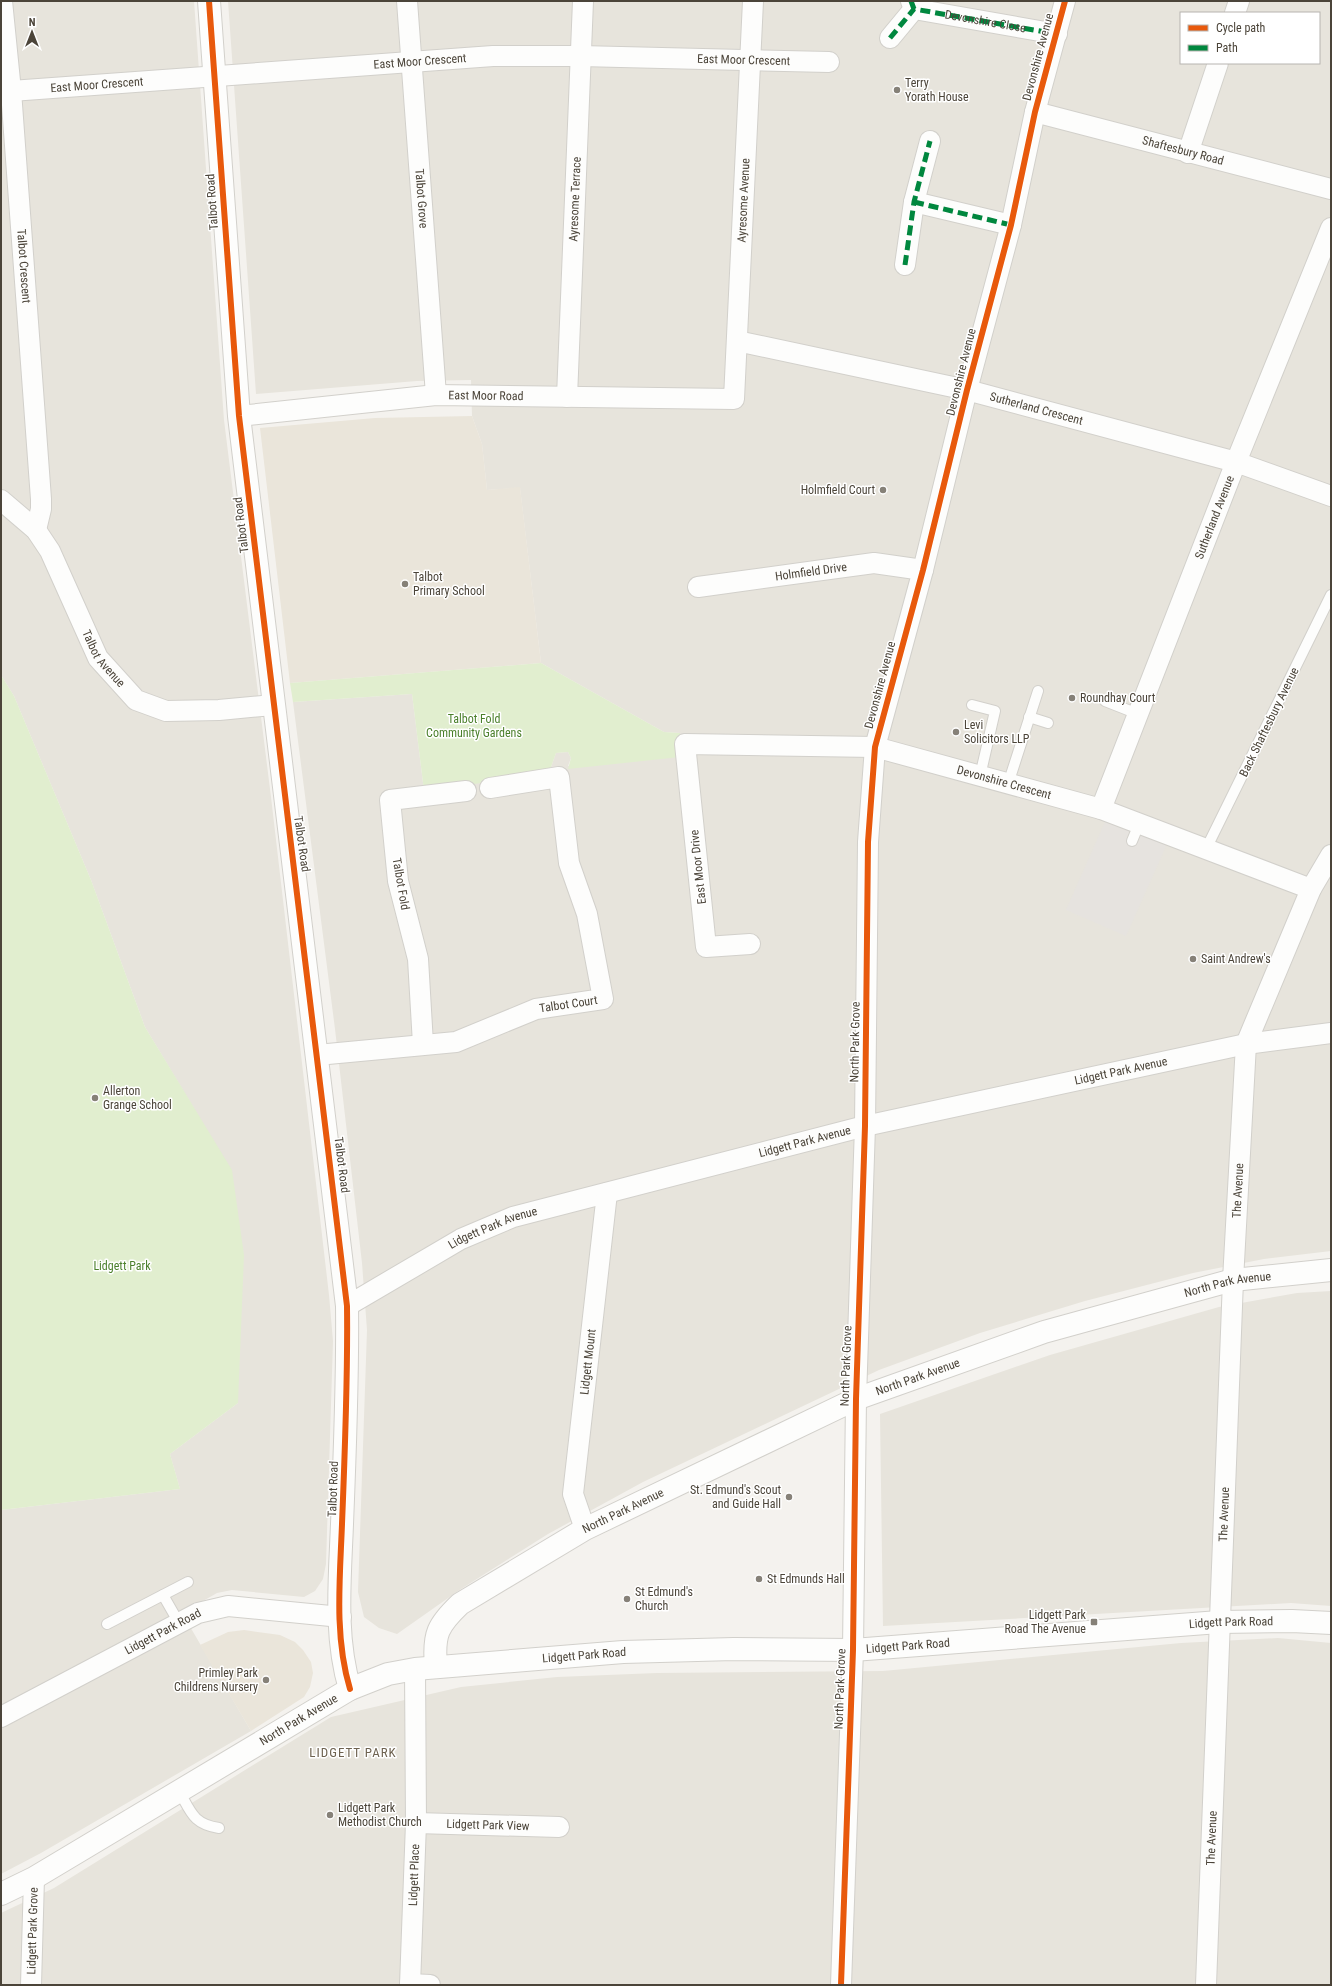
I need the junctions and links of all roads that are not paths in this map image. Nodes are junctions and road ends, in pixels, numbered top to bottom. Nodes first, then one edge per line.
1 (2, 1) edge
2 (209, 1) edge
3 (407, 1) edge
4 (583, 1) edge
5 (753, 1) edge
6 (1065, 1) edge
7 (1239, 1) edge
8 (913, 5) edge
9 (1235, 12) edge
10 (1057, 34) junction
11 (890, 38) dead end
12 (580, 56) junction
13 (412, 61) junction
14 (750, 61) junction
15 (829, 62) dead end
16 (1218, 64) edge
17 (214, 76) junction
18 (11, 92) junction
19 (1035, 112) junction
20 (930, 141) dead end
21 (1188, 153) junction
22 (1331, 190) edge
23 (914, 202) junction
24 (1011, 225) junction
25 (1331, 228) edge
26 (905, 265) dead end
27 (737, 341) junction
28 (967, 390) junction
29 (436, 395) junction
30 (567, 397) junction
31 (734, 399) joint
32 (239, 416) junction
33 (1236, 462) junction
34 (1331, 496) edge
35 (1, 500) edge
36 (36, 530) junction
37 (923, 570) junction
38 (698, 587) dead end
39 (1331, 595) edge
40 (1038, 691) dead end
41 (1105, 701) dead end
42 (273, 705) junction
43 (972, 705) dead end
44 (1138, 714) junction
45 (1029, 716) junction
46 (1048, 722) dead end
47 (685, 744) joint
48 (875, 747) junction
49 (980, 776) junction
50 (1008, 784) junction
51 (490, 788) dead end
52 (466, 791) dead end
53 (1101, 809) junction
54 (1206, 849) junction
55 (1331, 855) edge
56 (1311, 889) junction
57 (750, 944) dead end
58 (1331, 1033) edge
59 (423, 1044) junction
60 (1246, 1044) junction
61 (317, 1055) junction
62 (865, 1126) junction
63 (607, 1193) junction
64 (1331, 1270) edge
65 (1232, 1280) junction
66 (347, 1306) junction
67 (856, 1399) junction
68 (584, 1529) junction
69 (188, 1582) dead end
70 (163, 1595) junction
71 (340, 1617) junction
72 (1219, 1622) junction
73 (179, 1623) junction
74 (1331, 1623) edge
75 (107, 1624) dead end
76 (853, 1650) junction
77 (436, 1666) junction
78 (415, 1669) junction
79 (350, 1689) junction
80 (1, 1717) edge
81 (179, 1791) junction
82 (416, 1823) junction
83 (559, 1826) dead end
84 (219, 1828) dead end
85 (34, 1878) junction
86 (1, 1894) edge
87 (410, 1984) edge
88 (31, 1985) edge
89 (430, 1985) edge
90 (841, 1985) edge
91 (1206, 1985) edge

1 - 18 street, Talbot Crescent
2 - 17 street, Talbot Road
3 - 13 street, Talbot Grove
4 - 12 street, Ayresome Terrace
5 - 14 street, Ayresome Avenue
6 - 10 street, Devonshire Avenue
7 - 9 street
8 - 10 street, Devonshire Close
8 - 11 street, Devonshire Close
10 - 19 street, Devonshire Avenue
12 - 13 street, East Moor Crescent
12 - 14 street, East Moor Crescent
12 - 30 street, Ayresome Terrace
13 - 17 street, East Moor Crescent
13 - 29 street, Talbot Grove
14 - 15 street, East Moor Crescent
14 - 27 street, Ayresome Avenue
16 - 21 street
17 - 18 street, East Moor Crescent
17 - 32 street, Talbot Road
18 - 36 street, Talbot Crescent
19 - 21 street, Shaftesbury Road
19 - 24 street, Devonshire Avenue
20 - 23 street
21 - 22 street, Shaftesbury Road
23 - 24 street
23 - 26 street
24 - 28 street, Devonshire Avenue
25 - 33 street, Sutherland Avenue
27 - 28 street, Sutherland Crescent
27 - 31 street, Ayresome Avenue
28 - 33 street, Sutherland Crescent
28 - 37 street, Devonshire Avenue
29 - 30 street, East Moor Road
29 - 32 street, East Moor Road
30 - 31 street, East Moor Road
32 - 42 street, Talbot Road
33 - 34 street, Sutherland Crescent
33 - 44 street, Sutherland Avenue
35 - 36 street, Talbot Avenue
36 - 42 street, Talbot Avenue
37 - 38 street, Holmfield Drive
37 - 48 street, Devonshire Avenue
39 - 54 lane, Back Shaftesbury Avenue
40 - 45 lane
41 - 44 lane
42 - 61 street, Talbot Road
43 - 49 lane
44 - 53 street, Sutherland Avenue
45 - 46 lane
45 - 50 lane
47 - 48 street, Devonshire Crescent
47 - 57 street, East Moor Drive
48 - 49 street, Devonshire Crescent
48 - 62 street, North Park Grove
49 - 50 street, Devonshire Crescent
50 - 53 street, Devonshire Crescent
51 - 59 street, Talbot Court
52 - 59 street, Talbot Fold
53 - 54 street, Devonshire Crescent
54 - 56 street, Devonshire Crescent
55 - 56 street, The Avenue
56 - 60 street, The Avenue
58 - 60 street, Lidgett Park Avenue
59 - 61 street, Talbot Court
60 - 62 street, Lidgett Park Avenue
60 - 65 street, The Avenue
61 - 66 street, Talbot Road
62 - 63 street, Lidgett Park Avenue
62 - 67 street, North Park Grove
63 - 66 street, Lidgett Park Avenue
63 - 68 street, Lidgett Mount
64 - 65 street, North Park Avenue
65 - 67 street, North Park Avenue
65 - 72 street, The Avenue
66 - 71 street, Talbot Road
67 - 68 street, North Park Avenue
67 - 76 street, North Park Grove
68 - 77 street, North Park Avenue
69 - 70 lane
70 - 73 lane
70 - 75 lane
71 - 73 street, Lidgett Park Road
71 - 79 street, Talbot Road
72 - 74 street, Lidgett Park Road
72 - 76 street, Lidgett Park Road
72 - 91 street, The Avenue
73 - 80 street, Lidgett Park Road
76 - 77 street, Lidgett Park Road
76 - 90 street, North Park Grove
77 - 78 street, North Park Avenue
78 - 79 street, North Park Avenue
78 - 82 street, Lidgett Place
79 - 81 street, North Park Avenue
81 - 84 lane
81 - 85 street, North Park Avenue
82 - 83 street, Lidgett Park View
82 - 87 street, Lidgett Place
85 - 86 street, North Park Avenue
85 - 88 street, Lidgett Park Grove
87 - 89 street

